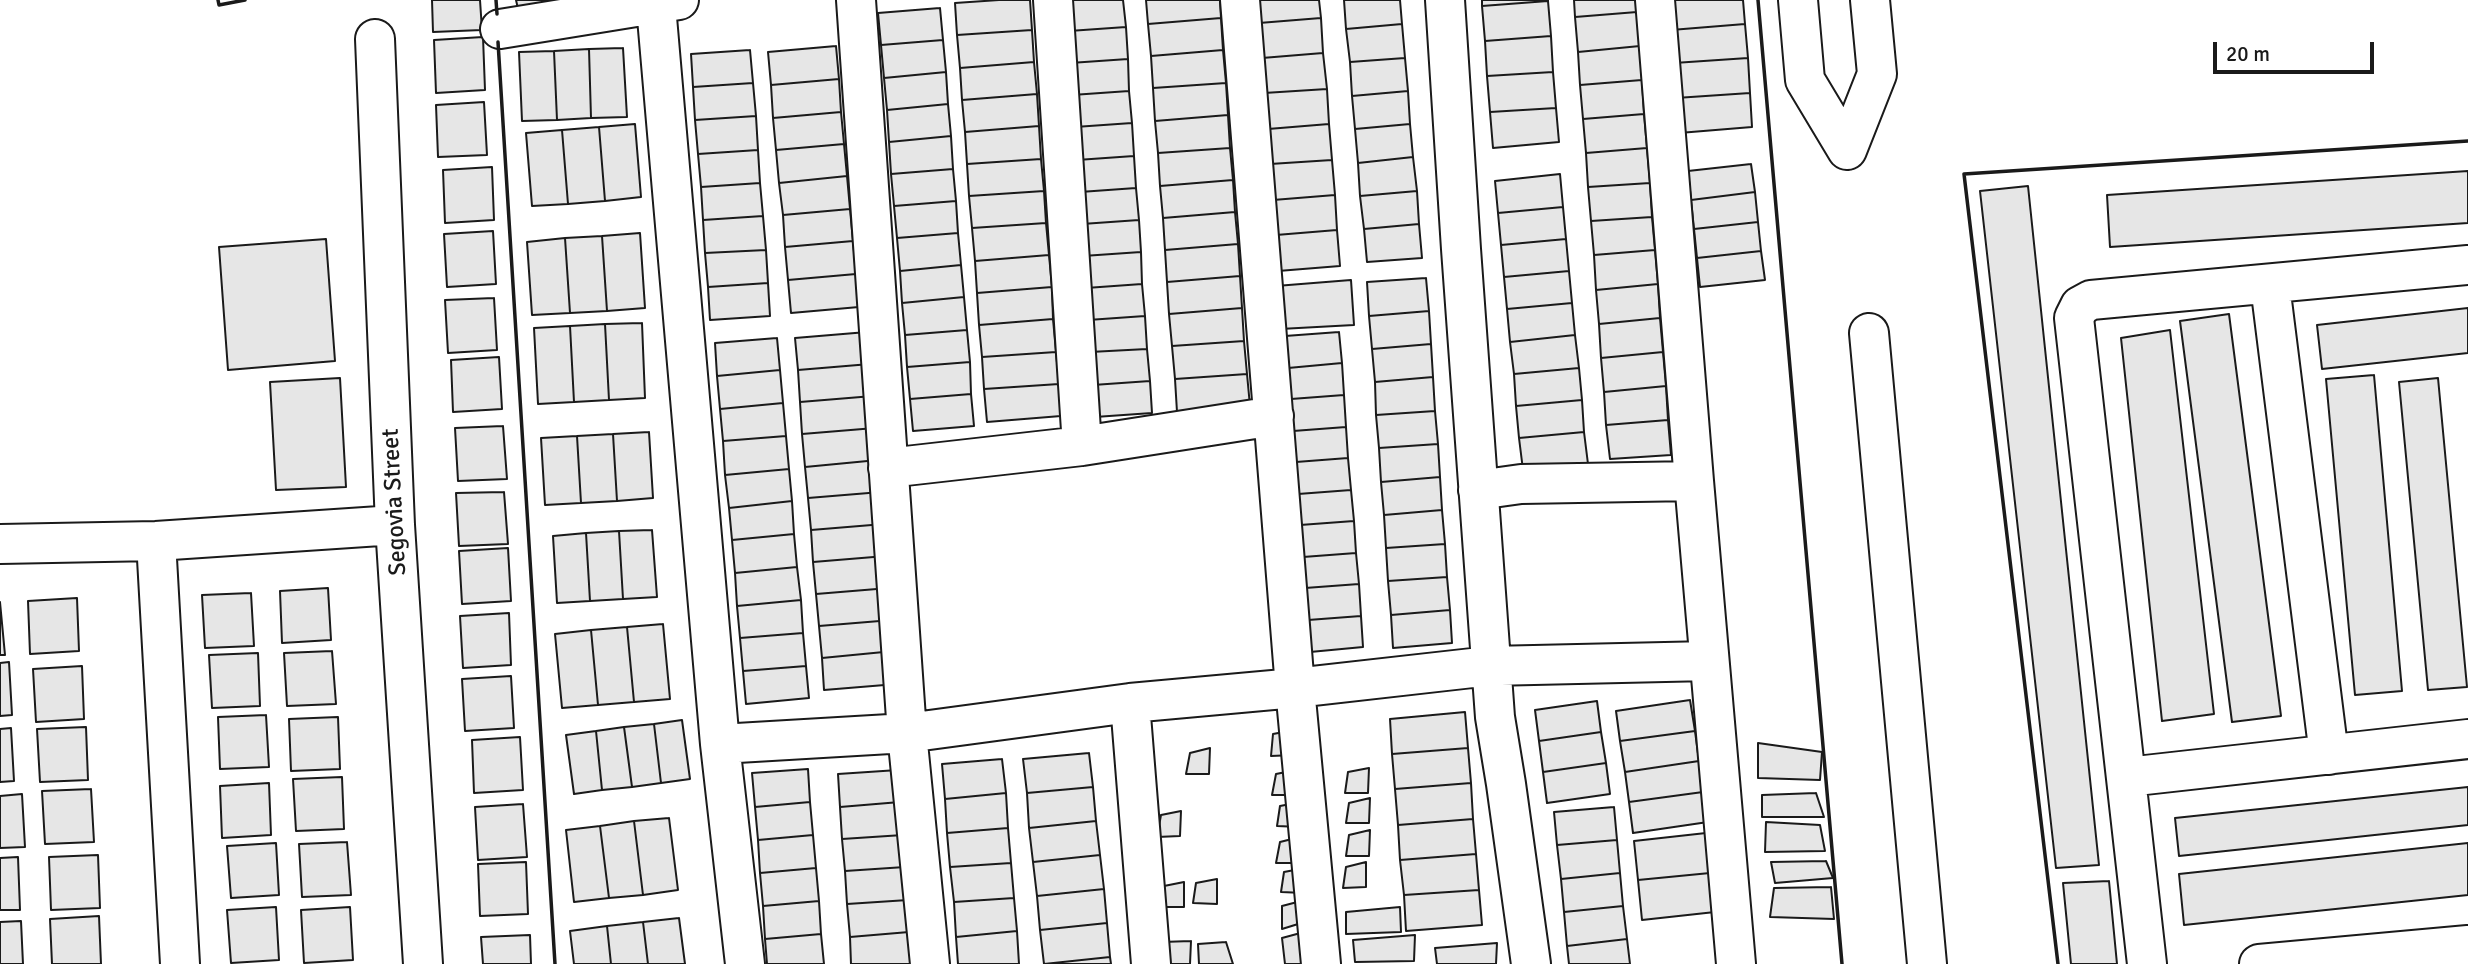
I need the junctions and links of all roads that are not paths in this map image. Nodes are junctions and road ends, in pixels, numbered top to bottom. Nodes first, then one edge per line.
1 (856, 0) edge
2 (1053, 0) edge
3 (1240, 0) edge
4 (1445, 0) edge
5 (1655, 0) edge
6 (1798, 0) edge
7 (1870, 0) edge
8 (668, 3) edge
9 (500, 29) dead end
10 (375, 39) dead end
11 (2468, 265) edge
12 (2270, 285) junction
13 (1868, 333) dead end
14 (1274, 416) junction
15 (1082, 446) junction
16 (888, 468) junction
17 (1694, 481) junction
18 (1478, 490) junction
19 (395, 525) junction
20 (156, 541) junction
21 (0, 544) edge
22 (1709, 661) junction
23 (1490, 666) junction
24 (1295, 688) junction
25 (1130, 703) junction
26 (907, 733) junction
27 (2468, 739) edge
28 (720, 744) junction
29 (2329, 755) junction
30 (2127, 777) junction
31 (2468, 945) edge
32 (180, 964) edge
33 (423, 964) edge
34 (745, 964) edge
35 (930, 964) edge
36 (1151, 964) edge
37 (1321, 964) edge
38 (1531, 964) edge
39 (1736, 964) edge
40 (1927, 964) edge
41 (2147, 964) edge
42 (2259, 964) edge

1 - 16 street
2 - 15 street
3 - 14 street
4 - 18 street
5 - 17 street
6 - 7 street
8 - 9 street
8 - 28 street
10 - 19 street, Segovia Street
11 - 12 street
12 - 29 street
12 - 30 street
13 - 40 street
14 - 15 street
14 - 24 street
15 - 16 street
16 - 26 street
17 - 18 street
17 - 22 street
18 - 23 street
19 - 20 street
19 - 33 street, Segovia Street
20 - 21 street
20 - 32 street
22 - 23 street
22 - 39 street
23 - 24 street
23 - 38 street
24 - 25 street
24 - 37 street
25 - 26 street
25 - 36 street
26 - 28 street
26 - 35 street
27 - 29 street
28 - 34 street
29 - 30 street
30 - 41 street
31 - 42 street

